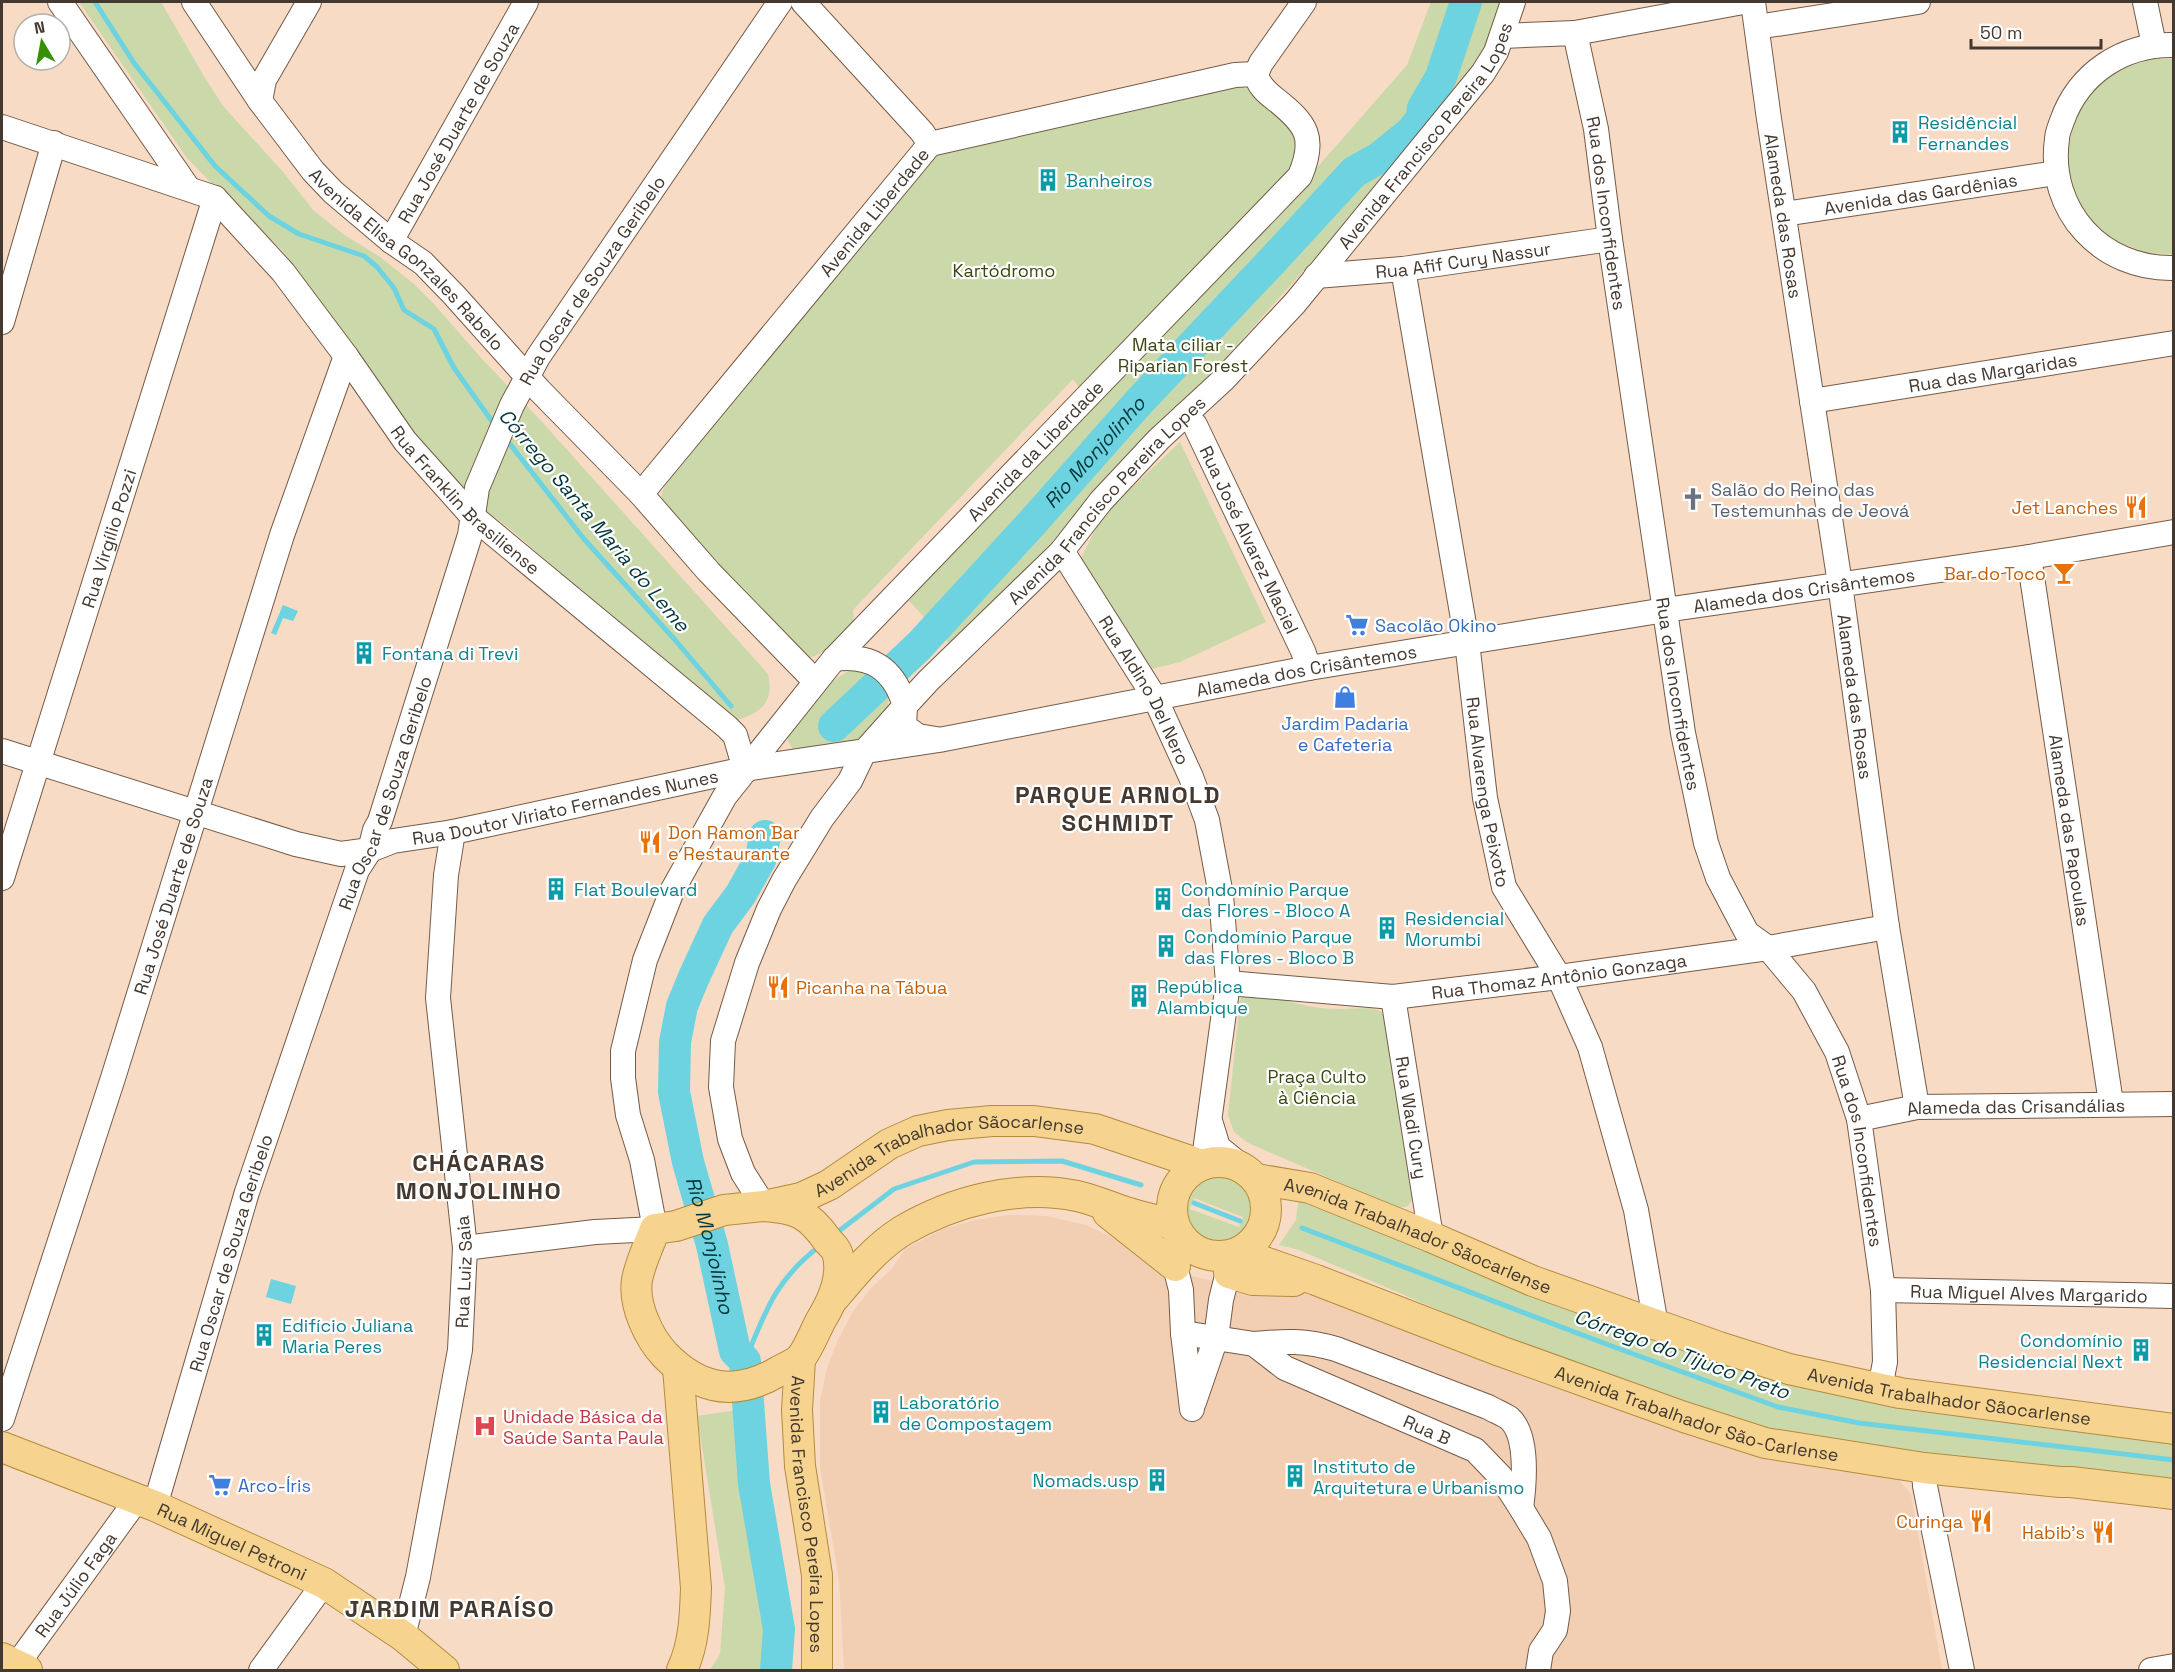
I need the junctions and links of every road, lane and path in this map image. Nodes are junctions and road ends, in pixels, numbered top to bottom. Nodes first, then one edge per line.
1 (60, 2) edge
2 (194, 2) edge
3 (309, 2) edge
4 (526, 2) edge
5 (780, 2) edge
6 (803, 2) edge
7 (1304, 2) edge
8 (1513, 2) edge
9 (1743, 2) edge
10 (1753, 2) edge
11 (1918, 2) edge
12 (2145, 2) edge
13 (1757, 27) junction
14 (1575, 33) junction
15 (1502, 36) junction
16 (2164, 45) edge
17 (1256, 74) junction
18 (260, 101) junction
19 (2, 127) edge
20 (54, 143) junction
21 (930, 144) junction
22 (2056, 173) junction
23 (188, 188) junction
24 (215, 198) junction
25 (1784, 214) junction
26 (1610, 239) junction
27 (391, 242) junction
28 (2174, 268) edge
29 (1403, 269) junction
30 (1317, 276) junction
31 (2, 321) edge
32 (2174, 343) edge
33 (346, 356) junction
34 (528, 377) junction
35 (1812, 401) junction
36 (1185, 415) junction
37 (641, 494) junction
38 (472, 516) junction
39 (2174, 532) edge
40 (1062, 551) junction
41 (2029, 557) junction
42 (1840, 584) junction
43 (1665, 610) junction
44 (1467, 642) junction
45 (842, 658) junction
46 (1309, 668) junction
47 (815, 681) junction
48 (1155, 698) junction
49 (905, 706) junction
50 (939, 740) junction
51 (2, 751) edge
52 (864, 752) junction
53 (37, 764) junction
54 (745, 769) junction
55 (195, 812) junction
56 (453, 832) junction
57 (370, 850) junction
58 (2, 878) edge
59 (1887, 927) junction
60 (1768, 948) junction
61 (1559, 977) junction
62 (1228, 983) junction
63 (1393, 997) junction
64 (2111, 1104) junction
65 (2174, 1104) edge
66 (1917, 1107) junction
67 (1860, 1119) junction
68 (1210, 1122) junction
69 (1204, 1164) junction
70 (1250, 1174) junction
71 (1094, 1201) junction
72 (764, 1206) junction
73 (666, 1227) junction
74 (1177, 1230) junction
75 (1431, 1237) junction
76 (465, 1248) junction
77 (1233, 1260) junction
78 (1176, 1266) junction
79 (1883, 1290) junction
80 (2174, 1296) edge
81 (832, 1301) junction
82 (1656, 1326) junction
83 (1183, 1334) junction
84 (1216, 1338) junction
85 (1254, 1344) junction
86 (800, 1359) junction
87 (678, 1368) junction
88 (1880, 1388) junction
89 (2, 1419) edge
90 (2174, 1428) edge
91 (1519, 1436) junction
92 (2, 1447) edge
93 (1475, 1450) junction
94 (1924, 1468) junction
95 (2174, 1494) edge
96 (147, 1502) junction
97 (1521, 1508) junction
98 (324, 1583) junction
99 (403, 1636) junction
100 (15, 1666) edge
101 (2174, 1666) edge
102 (261, 1671) edge
103 (444, 1671) edge
104 (682, 1671) edge
105 (817, 1671) edge
106 (1538, 1671) edge
107 (1962, 1671) edge
108 (2151, 1671) edge

1 - 23 street
2 - 18 street, Avenida Elisa Gonzales Rabelo
3 - 18 street
4 - 27 street, Rua José Duarte de Souza
5 - 34 street, Rua Oscar de Souza Geribelo
6 - 21 street
7 - 17 street
8 - 15 street, Avenida Francisco Pereira Lopes
9 - 14 street
10 - 13 street, Alameda das Rosas
11 - 13 street
12 - 16 street
13 - 25 street, Alameda das Rosas
14 - 15 street
14 - 26 street, Rua dos Inconfidentes
15 - 30 street, Avenida Francisco Pereira Lopes
16 - 22 street
17 - 21 street, Avenida Liberdade
17 - 45 street, Avenida da Liberdade
18 - 27 street, Avenida Elisa Gonzales Rabelo
19 - 20 street
20 - 23 street
20 - 31 street
21 - 37 street, Avenida Liberdade
22 - 25 street, Avenida das Gardênias
22 - 28 street
23 - 24 street
24 - 33 street, Rua Franklin Brasiliense
24 - 53 street, Rua Virgílio Pozzi
25 - 35 street, Alameda das Rosas
26 - 29 street, Rua Afif Cury Nassur
26 - 43 street, Rua dos Inconfidentes
27 - 34 street, Avenida Elisa Gonzales Rabelo
29 - 30 street, Rua Afif Cury Nassur
29 - 44 street, Rua Alvarenga Peixoto
30 - 36 street, Avenida Francisco Pereira Lopes
32 - 35 street, Rua das Margaridas
33 - 38 street, Rua Franklin Brasiliense
33 - 55 street, Rua José Duarte de Souza
34 - 37 street, Avenida Elisa Gonzales Rabelo
34 - 38 street, Rua Oscar de Souza Geribelo
35 - 42 street, Alameda das Rosas
36 - 40 street, Avenida Francisco Pereira Lopes
36 - 46 street, Rua José Alvarez Maciel
37 - 47 street, Avenida Elisa Gonzales Rabelo
38 - 54 street, Rua Franklin Brasiliense
38 - 57 street, Rua Oscar de Souza Geribelo
39 - 41 street, Alameda dos Crisântemos
40 - 48 street, Rua Aldino Del Nero
40 - 49 street, Avenida Francisco Pereira Lopes
41 - 42 street, Alameda dos Crisântemos
41 - 64 street, Alameda das Papoulas
42 - 43 street, Alameda dos Crisântemos
42 - 59 street, Alameda das Rosas
43 - 44 street, Alameda dos Crisântemos
43 - 60 street, Rua dos Inconfidentes
44 - 46 street, Alameda dos Crisântemos
44 - 61 street, Rua Alvarenga Peixoto
45 - 47 street, Avenida da Liberdade
45 - 49 street
46 - 48 street, Alameda dos Crisântemos
47 - 54 street, Avenida da Liberdade
48 - 50 street, Alameda dos Crisântemos
48 - 62 street, Rua Aldino Del Nero
49 - 50 street
49 - 52 street, Avenida Francisco Pereira Lopes
50 - 52 street, Rua Doutor Viriato Fernandes Nunes
51 - 53 street, Rua Doutor Viriato Fernandes Nunes
52 - 54 street, Rua Doutor Viriato Fernandes Nunes
52 - 72 street
53 - 55 street, Rua Doutor Viriato Fernandes Nunes
53 - 58 street, Rua Virgílio Pozzi
54 - 56 street, Rua Doutor Viriato Fernandes Nunes
54 - 73 street
55 - 57 street, Rua Doutor Viriato Fernandes Nunes
55 - 89 street, Rua José Duarte de Souza
56 - 57 street, Rua Doutor Viriato Fernandes Nunes
56 - 76 street, Rua Luiz Saia
57 - 96 street, Rua Oscar de Souza Geribelo
59 - 60 street, Rua Thomaz Antônio Gonzaga
59 - 66 street, Alameda das Rosas
60 - 61 street, Rua Thomaz Antônio Gonzaga
60 - 67 street, Rua dos Inconfidentes
61 - 63 street, Rua Thomaz Antônio Gonzaga
61 - 82 street, Rua Alvarenga Peixoto
62 - 63 street, Rua Thomaz Antônio Gonzaga
62 - 68 street, Rua Aldino Del Nero
63 - 75 street, Rua Wadi Cury
64 - 65 street, Alameda das Crisandálias
64 - 66 street, Alameda das Crisandálias
66 - 67 street, Alameda das Crisandálias
67 - 79 street, Rua dos Inconfidentes
68 - 69 street, Rua Aldino Del Nero
68 - 70 street
69 - 70 main road
69 - 72 main road, Avenida Trabalhador Sãocarlense
69 - 74 main road
70 - 75 main road, Avenida Trabalhador Sãocarlense
70 - 77 main road
71 - 74 main road
71 - 78 main road
71 - 81 main road
72 - 73 main road
72 - 81 main road
73 - 76 street
73 - 87 main road
74 - 77 main road
74 - 78 street
75 - 82 main road, Avenida Trabalhador Sãocarlense
76 - 99 street, Rua Luiz Saia
77 - 84 street
77 - 94 main road, Avenida Trabalhador São-Carlense
78 - 83 street
79 - 80 street, Rua Miguel Alves Margarido
79 - 88 street, Rua dos Inconfidentes
81 - 86 main road
82 - 88 main road, Avenida Trabalhador Sãocarlense
83 - 84 street, Rua B
83 - 84 street
84 - 85 street, Rua B
85 - 91 street
85 - 93 street, Rua B
86 - 87 main road
86 - 105 main road, Avenida Francisco Pereira Lopes
87 - 104 main road
88 - 90 main road, Avenida Trabalhador Sãocarlense
91 - 93 street
91 - 97 street
92 - 96 main road, Rua Miguel Petroni
93 - 97 street, Rua B
94 - 95 main road, Avenida Trabalhador São-Carlense
94 - 107 street
96 - 98 main road, Rua Miguel Petroni
96 - 100 street, Rua Júlio Faga
97 - 106 street, Rua B
98 - 99 main road, Rua Miguel Petroni
98 - 102 street
99 - 103 main road, Rua Miguel Petroni
101 - 108 street

